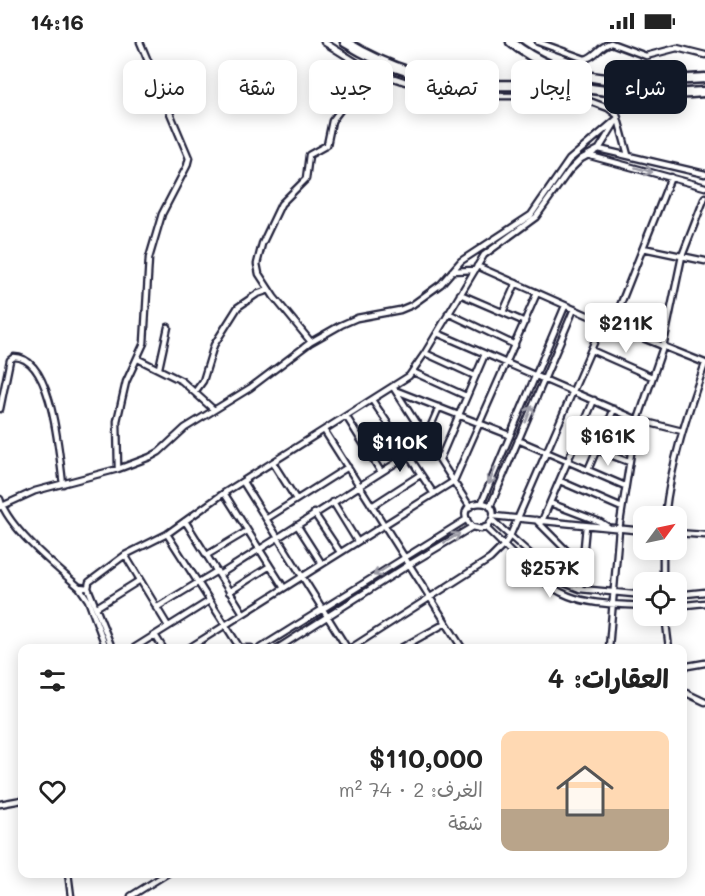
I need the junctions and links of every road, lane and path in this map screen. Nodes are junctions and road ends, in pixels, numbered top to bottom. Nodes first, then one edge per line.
1 (140, 42) edge
2 (324, 42) edge
3 (345, 42) edge
4 (511, 42) edge
5 (538, 42) edge
6 (673, 42) edge
7 (677, 48) junction
8 (705, 55) edge
9 (353, 60) edge
10 (393, 78) edge
11 (705, 78) edge
12 (705, 92) edge
13 (337, 114) edge
14 (618, 118) junction
15 (599, 148) junction
16 (587, 155) junction
17 (628, 155) junction
18 (705, 174) edge
19 (671, 177) junction
20 (705, 187) edge
21 (705, 197) edge
22 (643, 248) junction
23 (682, 256) junction
24 (705, 261) edge
25 (476, 268) junction
26 (452, 272) junction
27 (516, 283) junction
28 (269, 290) junction
29 (537, 293) junction
30 (460, 294) junction
31 (565, 306) junction
32 (574, 309) junction
33 (503, 312) junction
34 (448, 313) junction
35 (525, 322) junction
36 (603, 322) junction
37 (612, 326) junction
38 (168, 327) dead end
39 (437, 333) junction
40 (311, 342) junction
41 (515, 345) junction
42 (663, 346) junction
43 (591, 350) junction
44 (425, 353) junction
45 (485, 354) junction
46 (138, 359) junction
47 (507, 364) junction
48 (705, 364) edge
49 (159, 368) junction
50 (413, 372) junction
51 (475, 376) junction
52 (535, 376) junction
53 (652, 378) junction
54 (543, 379) junction
55 (395, 389) junction
56 (195, 392) junction
57 (573, 392) junction
58 (466, 396) junction
59 (372, 400) junction
60 (594, 400) junction
61 (439, 407) junction
62 (0, 409) edge
63 (614, 409) junction
64 (214, 410) junction
65 (346, 416) junction
66 (458, 416) junction
67 (638, 420) junction
68 (418, 424) junction
69 (479, 424) junction
70 (324, 430) junction
71 (605, 430) junction
72 (682, 431) junction
73 (508, 435) junction
74 (398, 438) junction
75 (427, 439) junction
76 (518, 440) junction
77 (633, 441) junction
78 (597, 450) junction
79 (547, 452) junction
80 (371, 455) junction
81 (408, 456) junction
82 (440, 459) junction
83 (568, 462) junction
84 (629, 462) junction
85 (273, 463) junction
86 (348, 467) junction
87 (118, 469) junction
88 (588, 470) junction
89 (381, 472) junction
90 (420, 475) junction
91 (454, 481) junction
92 (560, 481) junction
93 (243, 482) junction
94 (63, 484) junction
95 (360, 486) junction
96 (625, 486) junction
97 (224, 493) junction
98 (434, 494) junction
99 (0, 499) edge
100 (296, 500) junction
101 (333, 502) junction
102 (482, 502) junction
103 (550, 502) junction
104 (1, 506) edge
105 (372, 506) junction
106 (666, 506) edge
107 (470, 507) junction
108 (490, 507) junction
109 (622, 508) junction
110 (314, 513) junction
111 (493, 518) junction
112 (266, 519) junction
113 (467, 519) junction
114 (516, 519) junction
115 (185, 521) junction
116 (539, 521) junction
117 (384, 524) junction
118 (297, 525) junction
119 (586, 526) junction
120 (472, 527) junction
121 (486, 528) junction
122 (608, 528) junction
123 (619, 528) junction
124 (633, 530) edge
125 (247, 531) junction
126 (167, 534) junction
127 (687, 534) edge
128 (705, 535) edge
129 (277, 537) junction
130 (510, 537) junction
131 (357, 541) junction
132 (504, 545) junction
133 (259, 549) junction
134 (340, 552) junction
135 (124, 555) junction
136 (207, 555) junction
137 (405, 556) junction
138 (584, 561) junction
139 (322, 564) junction
140 (410, 564) junction
141 (270, 566) junction
142 (218, 573) junction
143 (303, 577) junction
144 (140, 580) junction
145 (198, 583) junction
146 (79, 587) junction
147 (88, 588) junction
148 (284, 588) junction
149 (580, 589) junction
150 (613, 591) junction
151 (230, 592) junction
152 (705, 592) edge
153 (633, 594) edge
154 (687, 594) edge
155 (430, 597) junction
156 (209, 601) junction
157 (705, 603) edge
158 (613, 604) junction
159 (633, 605) edge
160 (687, 605) edge
161 (97, 607) junction
162 (156, 608) junction
163 (322, 608) junction
164 (243, 613) junction
165 (328, 616) junction
166 (446, 623) junction
167 (225, 625) junction
168 (168, 626) junction
169 (666, 626) edge
170 (155, 635) junction
171 (104, 644) edge
172 (111, 644) edge
173 (140, 644) edge
174 (161, 644) edge
175 (195, 644) edge
176 (239, 644) edge
177 (266, 644) edge
178 (284, 644) edge
179 (346, 644) edge
180 (355, 644) edge
181 (407, 644) edge
182 (459, 644) edge
183 (609, 644) edge
184 (669, 644) edge
185 (705, 663) edge
186 (687, 666) edge
187 (687, 693) edge
188 (705, 702) edge
189 (18, 801) edge
190 (0, 804) edge
191 (69, 878) edge
192 (160, 878) edge
193 (71, 896) edge
194 (130, 896) edge

1 - 46 street
2 - 9 street
3 - 12 highway
4 - 11 highway
5 - 7 street
6 - 7 street
7 - 8 street
10 - 14 street
13 - 28 street
14 - 15 street
14 - 17 street
14 - 26 street
15 - 16 street
15 - 17 street
16 -> 19 street
16 - 25 street
17 - 18 street
19 - 20 street
19 - 22 street
21 - 23 street
22 - 23 street
22 - 37 street
23 - 24 street
23 - 42 street
25 - 26 street
25 - 27 street
25 - 30 street
26 - 40 street
27 - 29 street
27 - 33 street
28 - 40 street
28 - 56 street
29 - 31 street
29 - 35 street
30 - 33 street
30 - 34 street
31 - 32 street
31 - 52 street
32 - 36 street
32 - 54 street
33 - 35 street
34 - 39 street
34 - 41 street
35 - 41 street
36 - 37 street
36 - 43 street
37 - 42 street
38 - 49 street
39 - 44 street
39 - 45 street
40 - 64 street
41 - 47 street
42 - 48 street
42 - 53 street
43 - 53 street
43 - 57 street
44 - 50 street
44 - 51 street
45 - 47 street
45 - 51 street
46 - 49 street
46 - 87 street
47 - 52 street
47 - 69 street
48 - 72 street
49 - 56 street
50 - 55 street
50 - 58 street
51 - 58 street
52 - 54 street
52 - 73 street
53 - 67 street
54 - 57 street
76 -> 54 street
55 - 59 street
55 - 61 street
55 - 68 street
56 - 64 street
57 - 60 street
57 - 79 street
58 - 66 street
59 - 65 street
59 - 74 street
60 - 63 street
60 - 83 street
61 - 66 street
61 - 75 street
62 - 94 street
63 - 67 street
63 - 71 street
64 - 87 street
65 - 70 street
65 - 80 street
66 - 69 street
66 - 82 street
67 - 72 street
67 - 77 street
68 - 74 street
68 - 75 street
69 - 73 street
69 - 91 street
70 - 85 street
70 - 86 street
71 - 77 street
71 - 78 street
72 - 106 street
73 -> 102 street
74 - 80 street
75 - 81 street
75 - 82 street
76 - 79 street
76 - 108 street
77 - 84 street
78 - 84 street
78 - 88 street
79 - 83 street
79 - 114 street
80 - 89 street
81 - 89 street
81 - 90 street
82 - 91 street
83 - 88 street
83 - 92 street
84 - 96 street
85 - 93 street
85 - 100 street
86 - 95 street
86 - 100 street
87 - 94 street
88 - 96 street
89 - 95 street
90 - 98 street
90 - 105 street
91 - 98 street
91 - 107 street
92 - 103 street
92 - 109 street
93 - 97 street
93 - 112 street
94 - 104 street
95 - 101 street
95 - 105 street
96 - 109 street
97 - 115 street
97 - 125 street
98 - 117 street
99 - 104 street
100 - 112 street
101 - 110 street
101 - 131 street
102 - 107 street
102 - 108 street
103 - 116 street
103 - 122 street
104 - 146 street
105 - 117 street
107 - 113 street
108 - 111 street
109 - 123 street
110 - 118 street
110 - 134 street
111 - 114 street
111 - 121 street
111 - 130 street
112 - 129 street
113 - 120 street
113 - 137 street
114 - 116 street
114 - 130 street
115 - 126 street
115 - 136 street
116 - 119 street
116 - 138 street
117 - 131 street
117 - 137 street
118 - 129 street
118 - 139 street
119 - 122 street
119 - 138 street
120 - 121 street
140 -> 120 street
121 - 132 street
122 - 123 street
123 - 124 street
123 - 150 street
125 - 133 street
125 - 136 street
126 - 135 street
126 - 145 street
127 - 128 street
129 - 133 street
129 - 143 street
130 - 132 street
130 - 149 street
131 - 134 street
132 - 155 street
132 - 158 street
133 - 141 street
133 - 142 street
134 - 139 street
135 - 144 street
135 - 147 street
136 - 142 street
137 - 140 street
137 -> 163 street
138 - 149 street
139 - 143 street
140 - 155 street
140 - 165 street
141 - 148 street
141 - 151 street
142 - 145 street
142 - 151 street
143 - 148 street
143 - 163 street
144 - 161 street
144 - 162 street
145 - 156 street
145 - 162 street
146 - 147 street
146 - 171 street
147 - 161 street
148 - 164 street
149 - 150 street
150 - 153 street
150 - 158 street
151 - 164 street
152 - 154 street
155 - 166 street
155 - 180 street
156 - 167 street
156 - 168 street
157 - 160 street
158 - 159 street
158 - 183 street
161 - 172 street
162 - 168 street
163 - 165 street
163 - 177 street
164 - 167 street
165 - 178 street
165 - 179 street
166 - 181 street
166 - 182 street
167 - 175 street
167 - 176 street
168 - 170 street
169 - 184 street
170 - 173 street
170 - 174 street
185 - 186 street
187 - 188 street
189 - 190 street
191 - 193 street
192 - 194 street

